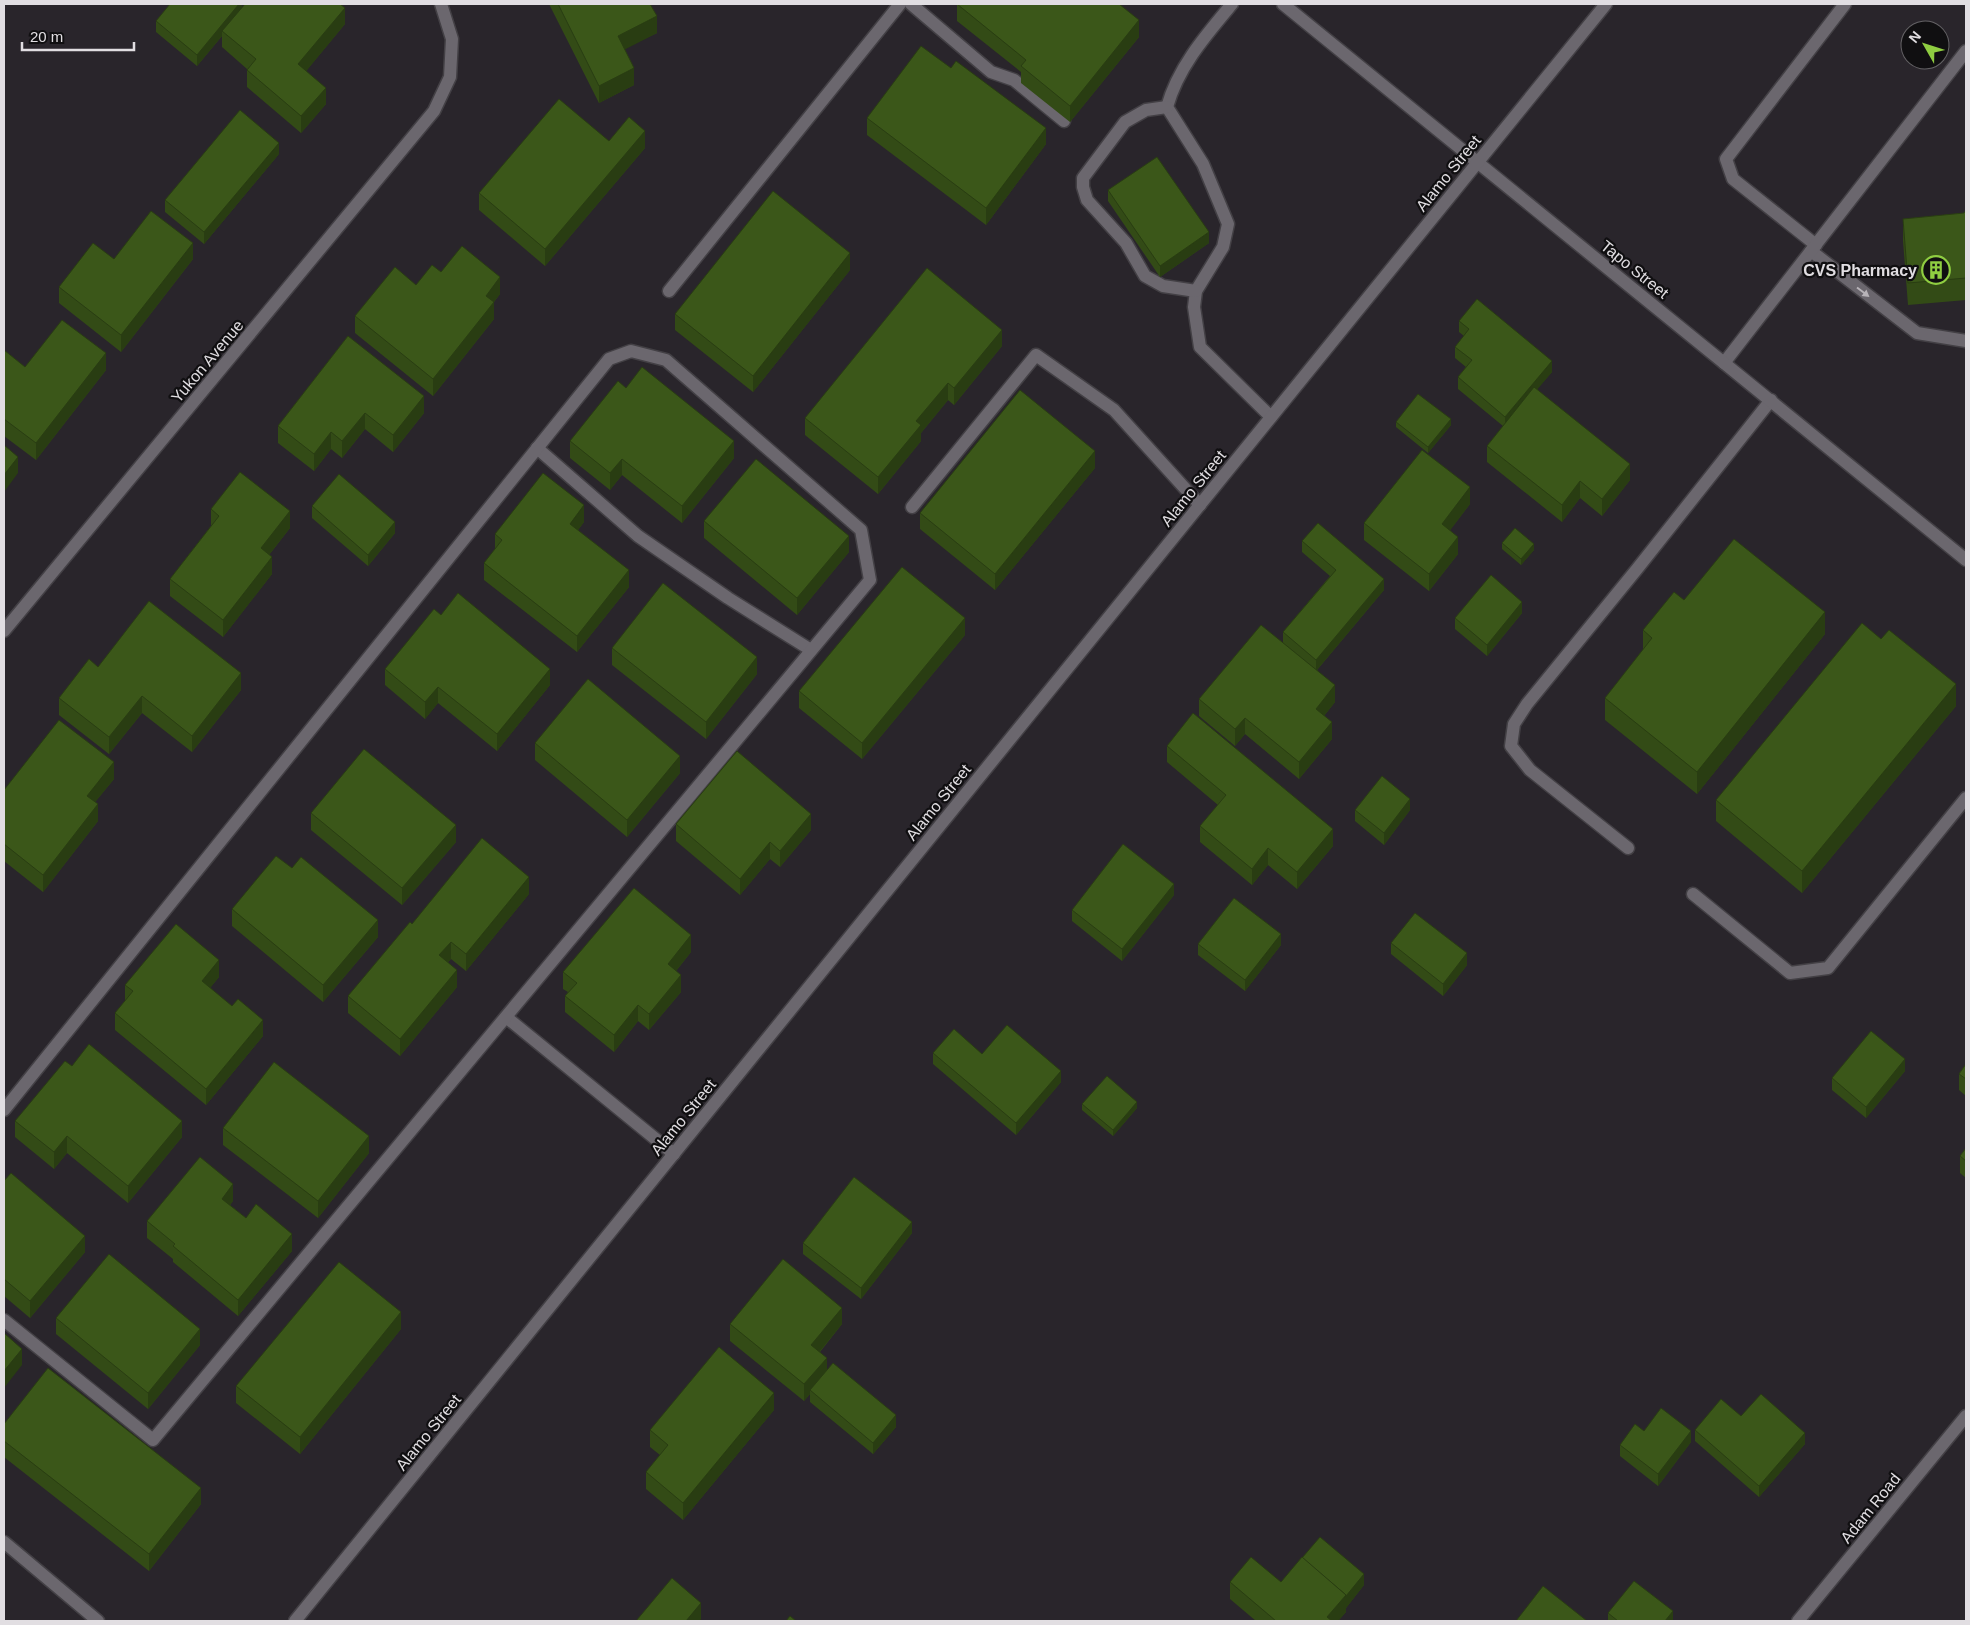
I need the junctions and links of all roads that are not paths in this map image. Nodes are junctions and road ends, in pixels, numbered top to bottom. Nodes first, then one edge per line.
1 (440, 4) edge
2 (900, 4) edge
3 (911, 4) edge
4 (1232, 4) edge
5 (1283, 4) edge
6 (1606, 4) edge
7 (1845, 4) edge
8 (1966, 51) edge
9 (1167, 107) junction
10 (1064, 121) edge
11 (1478, 162) junction
12 (1813, 248) junction
13 (669, 291) dead end
14 (1196, 292) junction
15 (1966, 341) edge
16 (1724, 363) junction
17 (1771, 400) junction
18 (1271, 417) junction
19 (537, 448) junction
20 (1200, 505) junction
21 (912, 507) dead end
22 (1966, 560) edge
23 (4, 631) edge
24 (811, 650) junction
25 (1966, 798) edge
26 (1628, 848) dead end
27 (1693, 894) dead end
28 (506, 1017) junction
29 (4, 1110) edge
30 (674, 1154) junction
31 (4, 1320) edge
32 (1966, 1416) edge
33 (4, 1542) edge
34 (98, 1621) edge
35 (295, 1621) edge
36 (1798, 1621) edge

1 - 23 street, Yukon Avenue
2 - 13 street
3 - 10 street
4 - 9 street
5 - 11 street, Tapo Street
6 - 11 street, Alamo Street
7 - 12 street
8 - 12 street
9 - 14 street
9 - 14 street
11 - 16 street, Tapo Street
11 - 18 street, Alamo Street
12 -> 15 street
12 - 16 street
14 - 18 street
16 - 17 street, Tapo Street
17 - 22 street, Tapo Street
17 - 26 street
18 - 20 street, Alamo Street
19 - 24 street
19 - 24 street
19 - 29 street
20 - 21 street
20 - 30 street, Alamo Street
24 - 28 street
25 - 27 street
28 - 30 street
28 - 31 street
30 - 35 street, Alamo Street
32 - 36 street, Adam Road
33 - 34 street

